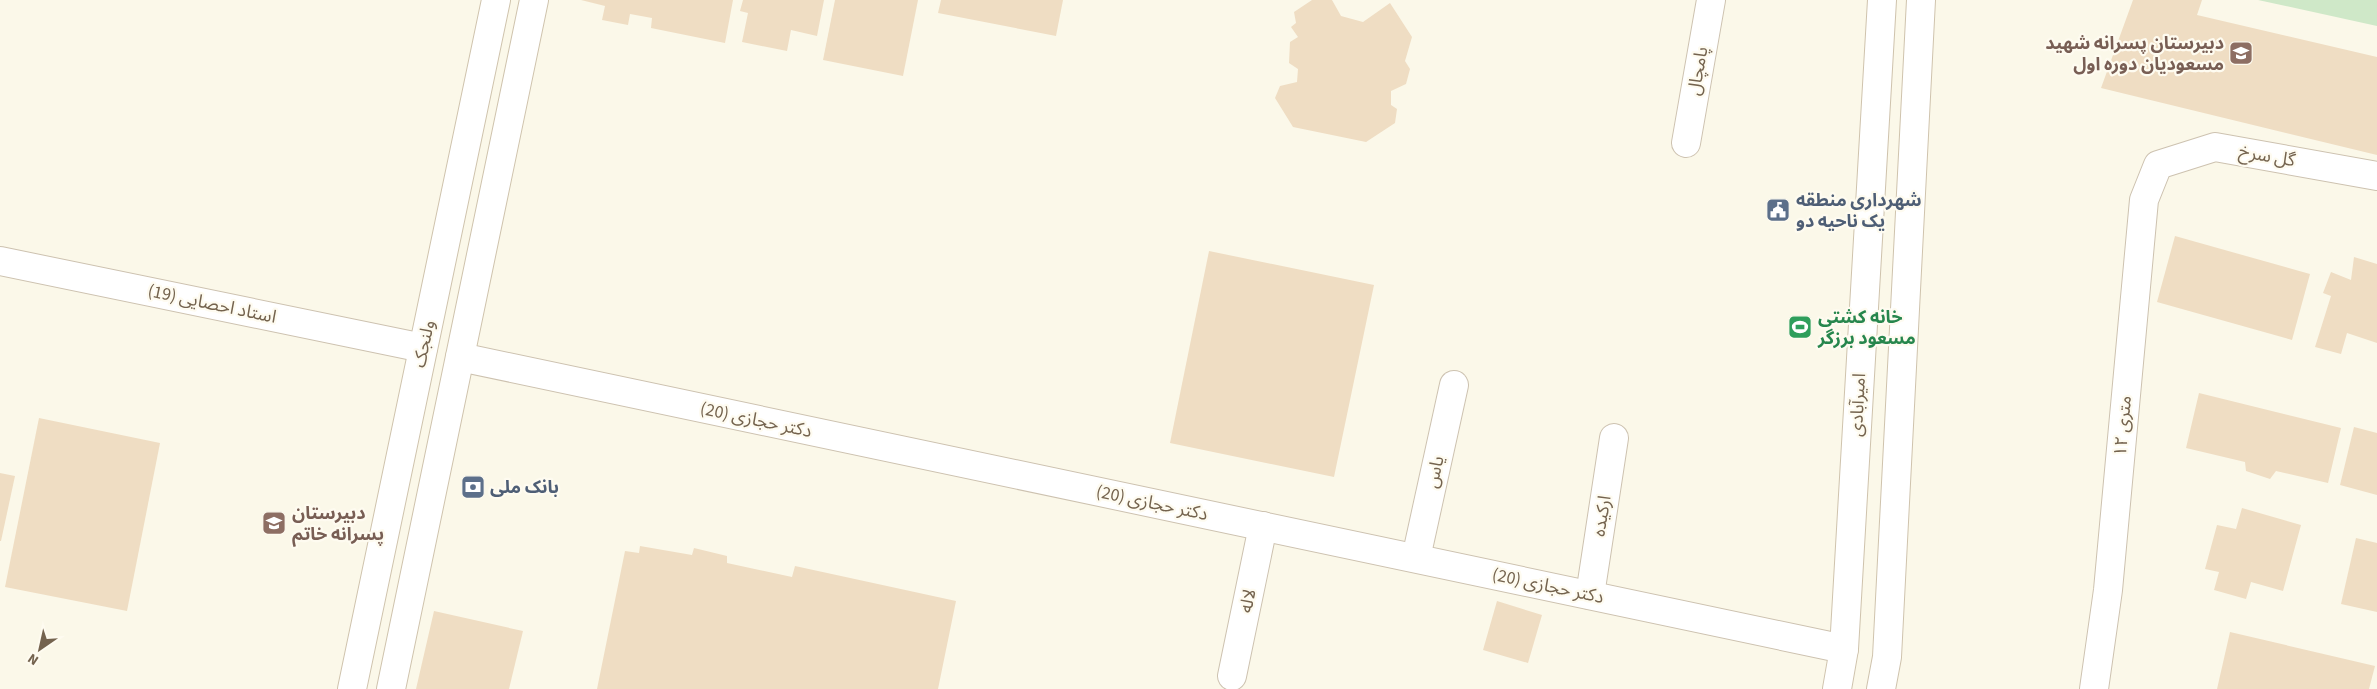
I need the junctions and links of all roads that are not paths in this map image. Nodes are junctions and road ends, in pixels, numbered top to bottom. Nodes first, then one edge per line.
1 (496, 0) edge
2 (534, 0) edge
3 (1711, 0) edge
4 (1882, 0) edge
5 (1921, 0) edge
6 (1686, 142) dead end
7 (2158, 165) joint
8 (2377, 176) edge
9 (0, 261) edge
10 (423, 348) junction
11 (460, 357) junction
12 (1454, 385) dead end
13 (1614, 438) dead end
14 (1263, 526) junction
15 (1416, 558) junction
16 (1590, 595) junction
17 (1844, 649) junction
18 (1887, 657) junction
19 (1232, 676) dead end
20 (352, 689) edge
21 (391, 689) edge
22 (1837, 689) edge
23 (1881, 689) edge
24 (2094, 689) edge

1 - 10 street, ولنجک
2 - 11 street
3 - 6 street, پامچال
4 - 17 street, امیرآبادی
5 - 18 street
7 - 8 street, گل سرخ
7 - 24 street, ۱۲ متری
9 - 10 street, استاد احصایی (19)
10 - 11 street, استاد احصایی (19)
10 - 20 street, ولنجک
11 - 14 street, دکتر حجازی (20)
11 - 21 street
12 - 15 street, یاس
13 - 16 street, ارکیده
14 - 15 street, دکتر حجازی (20)
14 - 19 street, لاله
15 - 16 street, دکتر حجازی (20)
16 - 17 street, دکتر حجازی (20)
17 - 18 street, دکتر حجازی (20)
17 - 22 street, امیرآبادی
18 - 23 street

